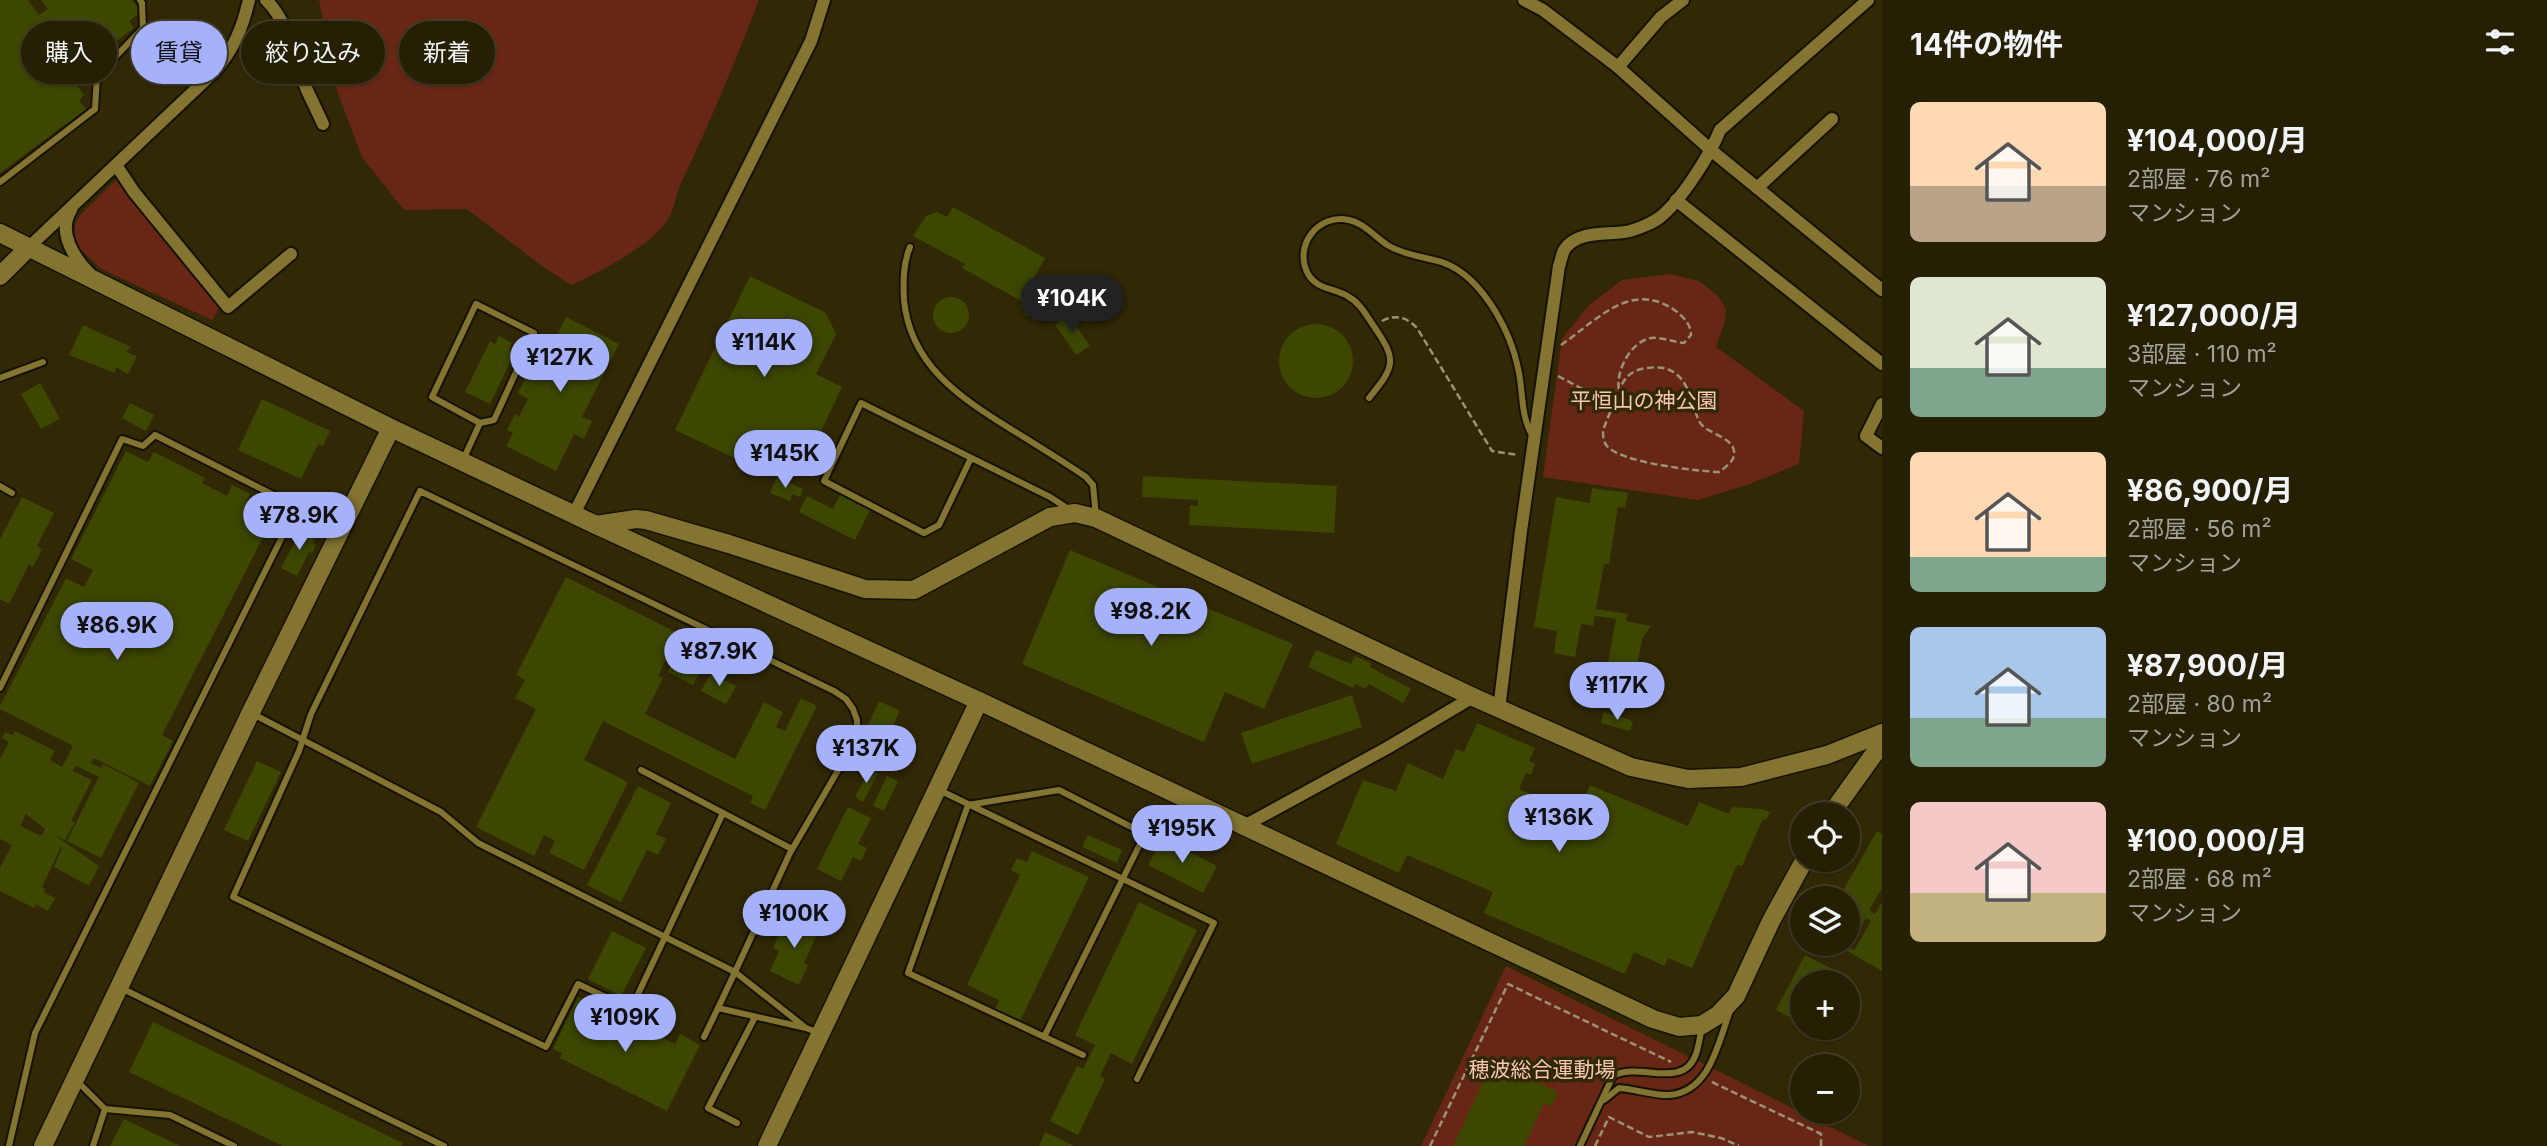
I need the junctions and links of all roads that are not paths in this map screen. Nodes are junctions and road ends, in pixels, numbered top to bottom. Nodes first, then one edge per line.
1 (140, 0) edge
2 (249, 0) edge
3 (266, 0) edge
4 (824, 0) edge
5 (1524, 0) edge
6 (1683, 0) edge
7 (1868, 0) edge
8 (1547, 5) edge
9 (1618, 66) junction
10 (1832, 120) dead end
11 (323, 124) dead end
12 (1712, 150) junction
13 (116, 165) junction
14 (0, 182) edge
15 (1757, 188) junction
16 (1676, 200) junction
17 (75, 204) junction
18 (0, 233) edge
19 (29, 247) junction
20 (910, 247) dead end
21 (291, 254) dead end
22 (0, 276) edge
23 (95, 280) junction
24 (1882, 290) edge
25 (43, 362) dead end
26 (1882, 364) edge
27 (0, 378) edge
28 (1369, 398) dead end
29 (1882, 404) edge
30 (480, 423) junction
31 (391, 428) junction
32 (1534, 439) junction
33 (1882, 448) edge
34 (971, 458) junction
35 (462, 461) junction
36 (0, 486) edge
37 (12, 493) dead end
38 (297, 507) junction
39 (1075, 513) junction
40 (574, 514) junction
41 (1096, 518) junction
42 (596, 525) junction
43 (342, 528) junction
44 (0, 688) edge
45 (1473, 697) junction
46 (979, 701) junction
47 (1499, 709) junction
48 (251, 712) junction
49 (1882, 733) edge
50 (303, 739) junction
51 (1882, 743) edge
52 (641, 770) dead end
53 (937, 789) junction
54 (1839, 802) edge
55 (968, 805) junction
56 (723, 813) junction
57 (1244, 825) junction
58 (792, 849) junction
59 (1798, 872) edge
60 (1122, 879) junction
61 (665, 937) junction
62 (735, 972) junction
63 (120, 987) junction
64 (1736, 996) junction
65 (718, 1008) junction
66 (755, 1017) junction
67 (1702, 1025) junction
68 (813, 1031) junction
69 (704, 1037) dead end
70 (1044, 1037) junction
71 (1083, 1055) dead end
72 (75, 1079) junction
73 (1138, 1079) dead end
74 (1601, 1102) junction
75 (105, 1109) junction
76 (737, 1123) dead end
77 (9, 1146) edge
78 (43, 1146) edge
79 (93, 1146) edge
80 (234, 1146) edge
81 (444, 1146) edge
82 (767, 1146) edge
83 (1580, 1146) edge

1 - 14 lane
2 - 13 street
3 - 11 street
4 - 40 street
5 - 8 street
6 - 9 street
7 - 12 street
8 - 9 street
9 - 12 street
10 - 15 street
12 - 15 street
12 - 16 street
13 - 17 street
13 - 21 street
15 - 24 street
16 - 26 street
16 - 32 street
17 - 19 street
17 - 23 street
18 - 19 street
19 - 22 street
19 - 23 street
20 - 41 lane
23 - 31 street
25 - 27 lane
28 - 32 lane
29 - 33 street
30 - 30 lane
30 - 35 lane
31 - 35 street
31 - 43 street
32 - 47 street
34 - 34 lane
34 - 39 lane
35 - 40 street
36 - 37 lane
38 - 43 lane
38 - 44 lane
38 - 77 lane
39 - 41 street
39 - 42 street
40 - 42 street
41 - 45 street
42 - 46 street
43 - 48 street
45 - 47 street
45 - 57 street
46 - 53 street
46 - 57 street
47 - 49 street
48 - 50 lane
48 - 63 street
50 - 58 lane
50 - 61 lane
50 - 61 lane
51 - 54 street
52 - 56 lane
53 - 55 lane
53 - 68 street
55 - 60 lane
55 - 60 lane
55 - 70 lane
56 - 58 lane
56 - 61 lane
57 - 67 street
58 - 62 lane
59 - 64 street
60 - 70 lane
60 - 73 lane
61 - 62 lane
62 - 65 lane
62 - 68 lane
63 - 72 street
63 - 81 lane
64 - 67 street
64 - 74 lane
65 - 66 lane
65 - 69 lane
66 - 68 lane
66 - 76 lane
67 - 74 lane
68 - 82 street
70 - 71 lane
72 - 75 lane
72 - 78 street
74 - 83 lane
75 - 79 lane
75 - 80 lane

